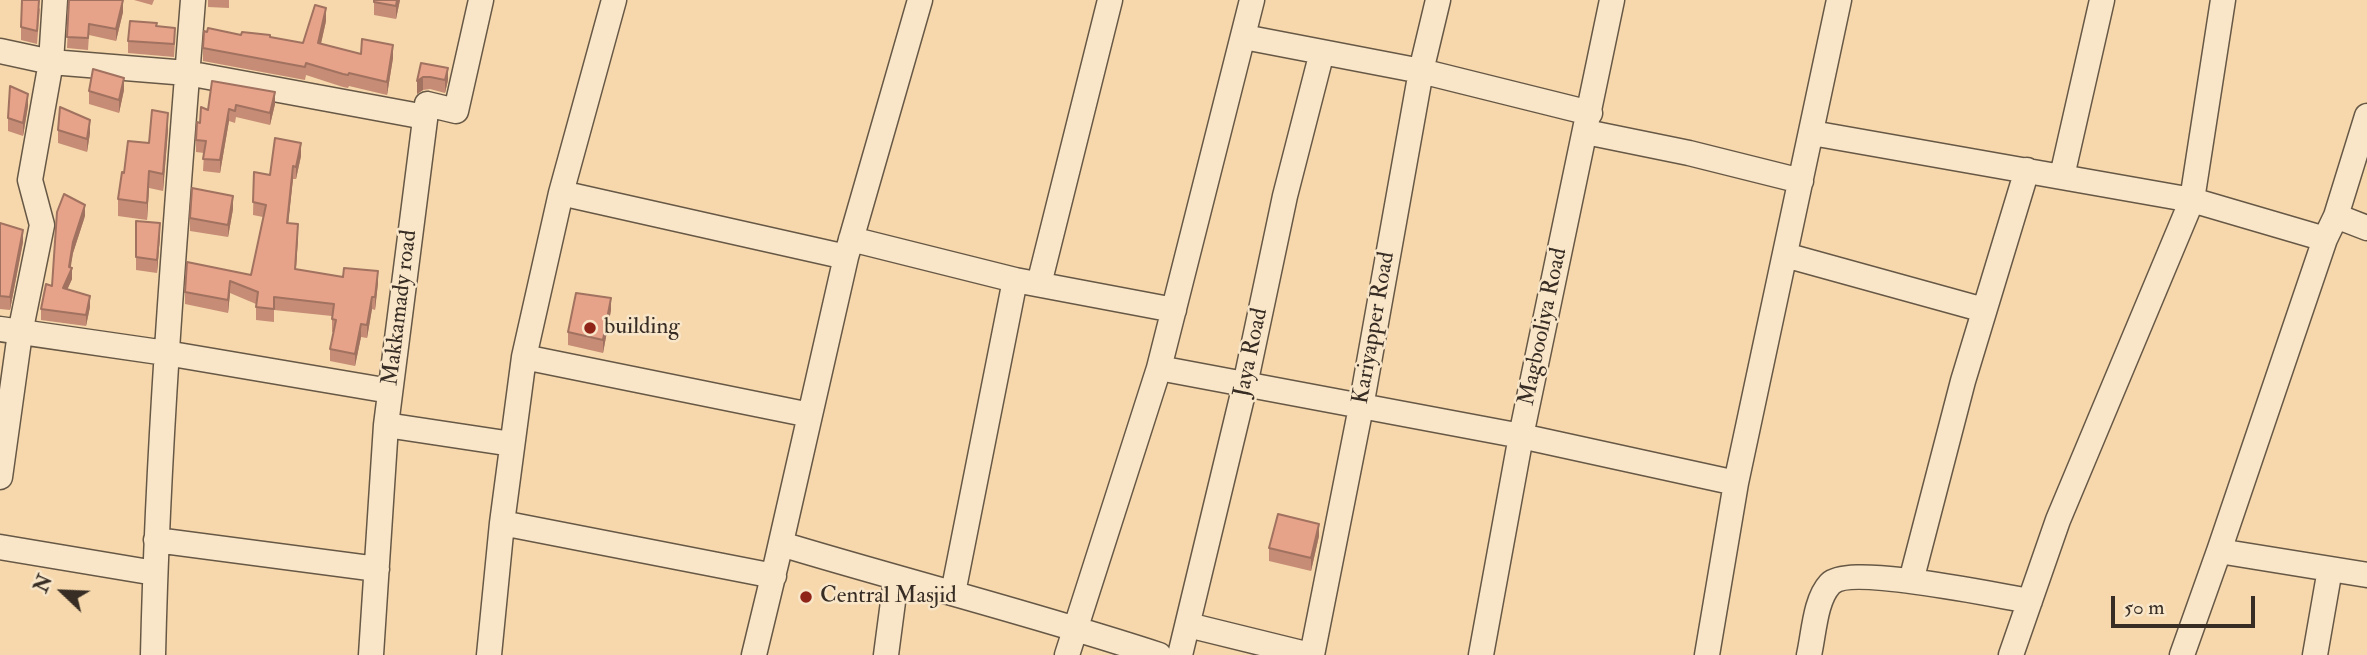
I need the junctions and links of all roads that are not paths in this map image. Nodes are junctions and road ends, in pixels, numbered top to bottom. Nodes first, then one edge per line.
1 (55, 0) edge
2 (193, 0) edge
3 (481, 0) edge
4 (614, 0) edge
5 (920, 0) edge
6 (1110, 0) edge
7 (1252, 0) edge
8 (1438, 0) edge
9 (1612, 0) edge
10 (1839, 0) edge
11 (2102, 0) edge
12 (2223, 0) edge
13 (1244, 37) junction
14 (0, 51) edge
15 (1322, 52) junction
16 (51, 62) junction
17 (1421, 71) junction
18 (187, 73) junction
19 (2367, 116) edge
20 (425, 117) junction
21 (1588, 122) junction
22 (1812, 134) junction
23 (2027, 170) junction
24 (2062, 176) junction
25 (1801, 181) junction
26 (561, 193) junction
27 (2192, 200) junction
28 (2336, 216) junction
29 (2367, 228) edge
30 (2325, 239) junction
31 (848, 248) junction
32 (1785, 255) junction
33 (1027, 282) junction
34 (1174, 310) junction
35 (1984, 310) junction
36 (10, 331) edge
37 (166, 353) junction
38 (524, 356) junction
39 (1159, 368) junction
40 (1245, 385) junction
41 (390, 391) junction
42 (1361, 408) junction
43 (810, 415) junction
44 (386, 425) junction
45 (1521, 436) junction
46 (512, 444) junction
47 (0, 477) edge
48 (1736, 483) junction
49 (502, 523) junction
50 (156, 540) junction
51 (781, 544) junction
52 (0, 547) edge
53 (2219, 551) junction
54 (376, 569) junction
55 (2330, 569) junction
56 (155, 573) junction
57 (2367, 575) edge
58 (774, 576) junction
59 (896, 579) junction
60 (1911, 581) junction
61 (953, 593) junction
62 (2030, 601) junction
63 (1188, 625) junction
64 (1076, 628) junction
65 (153, 655) edge
66 (371, 655) edge
67 (489, 655) edge
68 (754, 655) edge
69 (886, 655) edge
70 (1067, 655) edge
71 (1159, 655) edge
72 (1180, 655) edge
73 (1311, 655) edge
74 (1481, 655) edge
75 (1707, 655) edge
76 (1810, 655) edge
77 (2011, 655) edge
78 (2182, 655) edge
79 (2315, 655) edge

1 - 16 street
2 - 18 street
3 - 20 street
4 - 26 street
5 - 31 street
6 - 33 street
7 - 13 street
8 - 17 street, Kariyapper Road
9 - 21 street, Magbooliya Road
10 - 22 street
11 - 24 street
12 - 27 street
13 - 15 street
13 - 34 street
14 - 16 street
15 - 17 street
15 - 40 street, Jaya Road
16 - 18 street
16 - 36 street
17 - 21 street
17 - 42 street, Kariyapper Road
18 - 20 street
18 - 37 street
19 - 28 street
20 - 41 street, Makkamady road
21 - 25 street
21 - 45 street, Magbooliya Road
22 - 23 street
22 - 25 street
23 - 24 street
23 - 35 street
24 - 27 street
25 - 32 street
26 - 31 street
26 - 38 street
27 - 30 street
27 - 62 street
28 - 29 street
28 - 30 street
30 - 53 street
31 - 33 street
31 - 43 street
32 - 35 street
32 - 48 street
33 - 34 street
33 - 61 street
34 - 39 street
35 - 60 street
36 - 37 street
36 - 47 street
37 - 41 street
37 - 50 street
38 - 43 street
38 - 46 street
39 - 40 street
39 - 64 street
40 - 42 street
40 - 63 street, Jaya Road
41 - 44 street, Makkamady road
42 - 45 street
42 - 73 street, Kariyapper Road
43 - 51 street
44 - 46 street
44 - 54 street, Makkamady road
45 - 48 street
45 - 74 street, Magbooliya Road
46 - 49 street
48 - 75 street
49 - 58 street
49 - 67 street
50 - 54 street
50 - 56 street
51 - 58 street
51 - 59 street
52 - 56 street
53 - 55 street
53 - 78 street
54 - 66 street, Makkamady road
55 - 57 street
55 - 79 street
56 - 65 street
58 - 68 street
59 - 61 street
59 - 69 street
60 - 62 street
60 - 76 street
61 - 64 street
62 - 77 street
63 - 72 street, Jaya Road
63 - 73 street
64 - 70 street
64 - 71 street

